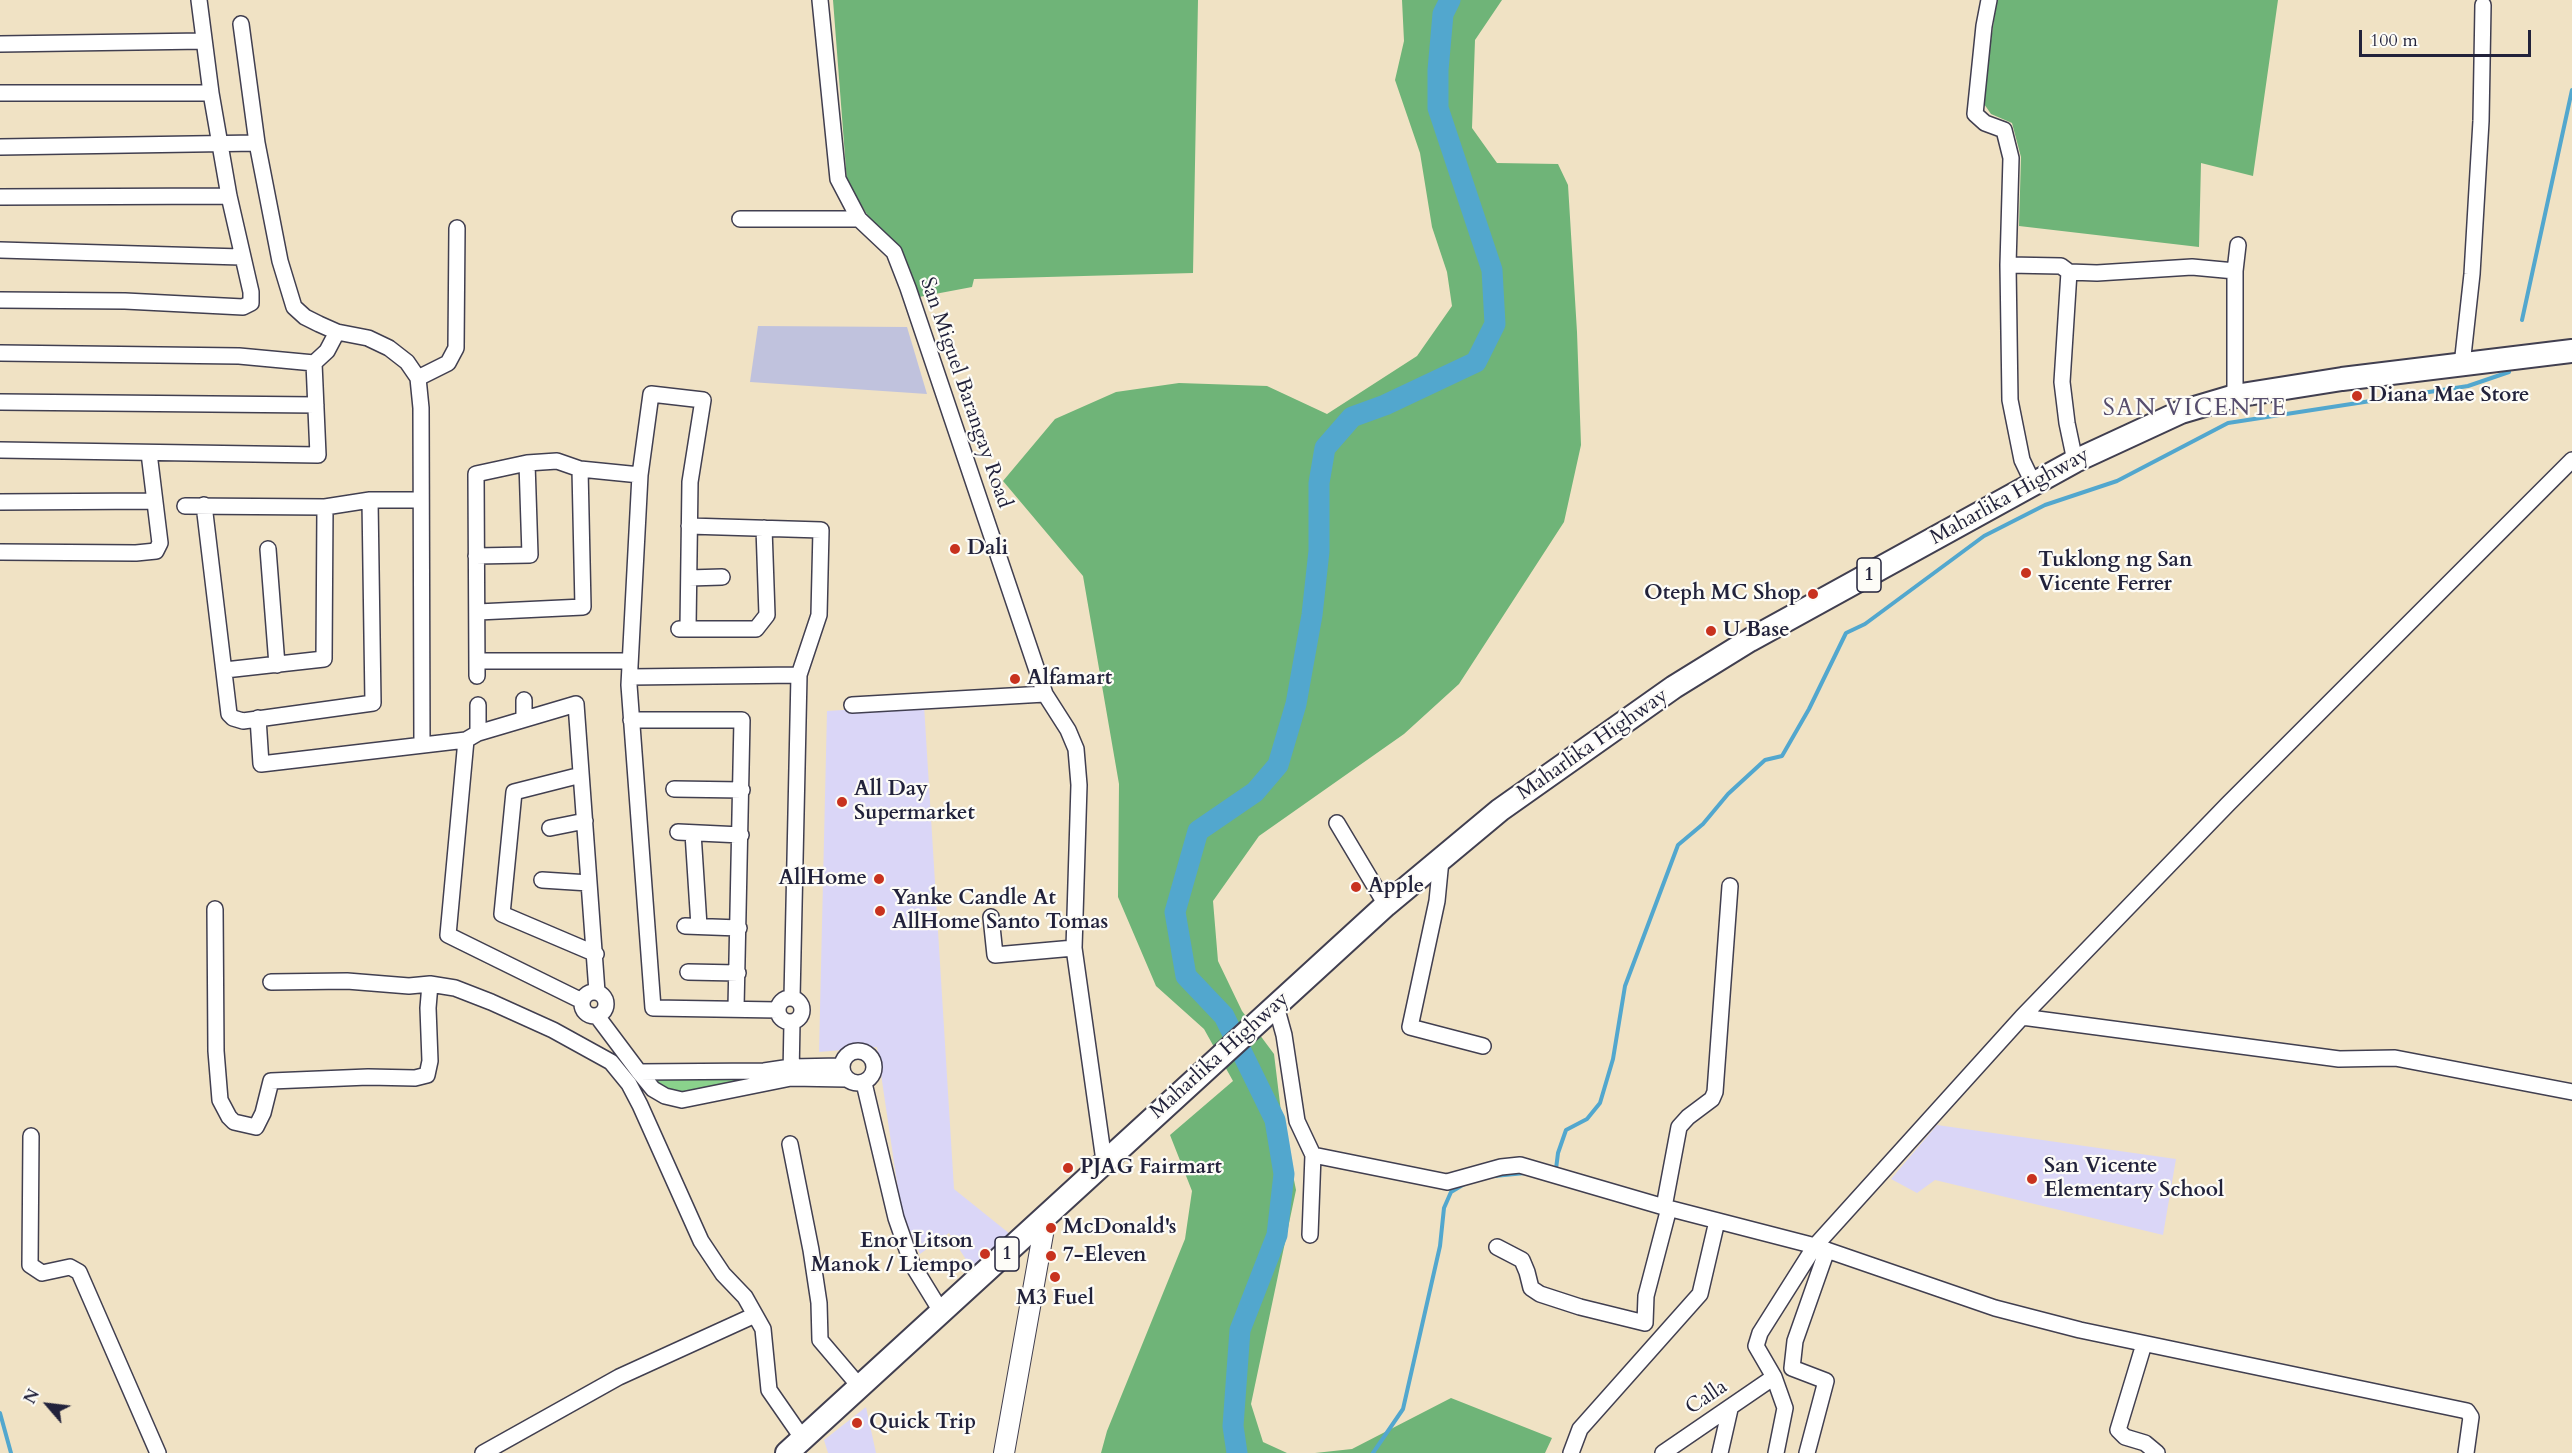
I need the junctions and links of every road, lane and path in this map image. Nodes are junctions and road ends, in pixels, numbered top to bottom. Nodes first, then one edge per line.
1 (199, 0) edge
2 (820, 0) edge
3 (1989, 0) edge
4 (2483, 5) dead end
5 (241, 24) dead end
6 (204, 40) junction
7 (0, 44) edge
8 (0, 93) edge
9 (211, 93) junction
10 (257, 143) junction
11 (220, 144) junction
12 (0, 147) edge
13 (229, 196) junction
14 (0, 197) edge
15 (740, 219) dead end
16 (859, 219) junction
17 (457, 228) dead end
18 (2238, 244) dead end
19 (0, 250) edge
20 (241, 257) junction
21 (2008, 265) junction
22 (2069, 272) junction
23 (2235, 272) junction
24 (0, 300) edge
25 (337, 332) junction
26 (2572, 351) edge
27 (0, 353) edge
28 (314, 363) junction
29 (2462, 364) junction
30 (418, 378) junction
31 (2235, 396) junction
32 (0, 402) edge
33 (316, 405) junction
34 (0, 450) edge
35 (149, 453) junction
36 (2572, 460) edge
37 (2075, 461) junction
38 (527, 463) junction
39 (580, 469) junction
40 (640, 476) junction
41 (2034, 485) junction
42 (370, 500) junction
43 (420, 500) junction
44 (154, 501) junction
45 (0, 502) edge
46 (204, 505) junction
47 (184, 506) dead end
48 (325, 507) junction
49 (689, 526) junction
50 (765, 528) junction
51 (268, 549) dead end
52 (0, 552) edge
53 (476, 556) junction
54 (722, 577) dead end
55 (689, 578) junction
56 (478, 612) junction
57 (630, 661) junction
58 (277, 665) junction
59 (225, 670) junction
60 (799, 675) junction
61 (630, 677) junction
62 (1045, 694) junction
63 (524, 700) dead end
64 (478, 705) dead end
65 (852, 705) dead end
66 (258, 718) junction
67 (524, 719) junction
68 (631, 720) junction
69 (472, 736) junction
70 (422, 745) junction
71 (581, 775) junction
72 (674, 789) dead end
73 (742, 790) junction
74 (585, 821) junction
75 (1337, 823) dead end
76 (550, 828) dead end
77 (741, 835) junction
78 (1441, 860) junction
79 (542, 880) dead end
80 (590, 883) junction
81 (1730, 886) dead end
82 (1386, 905) junction
83 (215, 909) dead end
84 (991, 917) dead end
85 (739, 928) junction
86 (1074, 948) junction
87 (596, 954) junction
88 (688, 972) dead end
89 (738, 973) junction
90 (271, 982) dead end
91 (430, 984) junction
92 (597, 992) junction
93 (792, 998) junction
94 (582, 1001) junction
95 (736, 1008) junction
96 (778, 1010) junction
97 (1272, 1010) junction
98 (597, 1016) junction
99 (2022, 1017) junction
100 (792, 1022) junction
101 (1483, 1047) dead end
102 (639, 1072) junction
103 (791, 1072) junction
104 (843, 1073) junction
105 (864, 1083) junction
106 (2572, 1092) edge
107 (31, 1136) dead end
108 (790, 1144) dead end
109 (1313, 1155) junction
110 (1104, 1161) junction
111 (1666, 1208) junction
112 (1046, 1216) junction
113 (1718, 1221) junction
114 (1310, 1235) dead end
115 (1497, 1247) dead end
116 (1821, 1248) junction
117 (942, 1313) junction
118 (755, 1315) junction
119 (2144, 1344) junction
120 (1774, 1377) junction
121 (861, 1387) junction
122 (1730, 1409) junction
123 (795, 1446) edge
124 (158, 1453) edge
125 (483, 1453) edge
126 (1004, 1453) edge
127 (1571, 1453) edge
128 (1663, 1453) edge
129 (1720, 1453) edge
130 (1776, 1453) edge
131 (1807, 1453) edge
132 (2157, 1453) edge
133 (2466, 1453) edge

1 - 6 street
2 - 16 street, San Miguel Barangay Road
3 - 21 street
4 - 29 street
5 - 10 street
6 - 7 street
6 - 9 street
8 - 9 street
9 - 11 street
10 - 11 street
10 - 25 street
11 - 12 street
11 - 13 street
13 - 14 street
13 - 20 street
15 - 16 street
16 - 62 street, San Miguel Barangay Road
17 - 30 street
18 - 23 street
19 - 20 street
20 - 24 street
21 - 22 street
21 - 41 street
22 - 23 street
22 - 37 street
23 - 31 street
25 - 28 street
25 - 30 street
26 - 29 highway, Maharlika Highway / 1
27 - 28 street
28 - 33 street
29 - 31 highway, Maharlika Highway / 1
30 - 43 street
31 - 37 highway, Maharlika Highway / 1
32 - 33 street
33 - 35 street
34 - 35 street
35 - 44 street
36 - 99 street
37 - 41 highway, Maharlika Highway / 1
38 - 39 street
38 - 53 street
38 - 53 street
39 - 40 street
39 - 56 street
40 - 49 street
40 - 57 street
41 - 78 highway, Maharlika Highway / 1
42 - 43 street
42 - 48 street
42 - 66 street
43 - 70 street
44 - 45 street
44 - 52 street
46 - 47 street
46 - 48 street
46 - 59 street
48 - 58 street
49 - 50 street
49 - 55 street
50 - 55 street
50 - 60 street
51 - 58 street
53 - 56 street
54 - 55 street
56 - 57 street
57 - 61 street
58 - 59 street
59 - 66 street
60 - 61 street
60 - 93 street
61 - 68 street
62 - 65 street
62 - 86 street, San Miguel Barangay Road
63 - 67 street
64 - 69 street
66 - 70 street
67 - 69 street
67 - 71 street
68 - 73 street
68 - 95 street
69 - 70 street
69 - 94 street
71 - 74 street
71 - 87 street
72 - 73 street
73 - 77 street
74 - 76 street
74 - 80 street
75 - 82 street
77 - 85 street
77 - 85 street
78 - 82 highway, Maharlika Highway / 1
78 - 101 street
79 - 80 street
80 - 87 street
81 - 111 street
82 - 97 highway, Maharlika Highway / 1
83 - 91 street
84 - 86 street
85 - 89 street
86 - 110 street, San Miguel Barangay Road
87 - 92 street
88 - 89 street
89 - 95 street
90 - 91 street
91 - 118 street
92 - 94 street
92 - 98 street
93 - 96 street
93 - 100 street
94 - 98 street
95 - 96 street
96 - 100 street
97 - 109 street
97 - 110 highway, Maharlika Highway / 1
98 - 102 street
99 - 106 street
99 - 116 street
100 - 103 street
102 - 103 street
102 - 103 street
103 - 104 street
104 - 105 street
104 - 105 street
105 - 117 street
107 - 124 street
108 - 121 street
109 - 111 street
109 - 114 street
110 - 112 highway, Maharlika Highway / 1
111 - 113 street
111 - 115 street
112 - 117 highway, Maharlika Highway / 1
112 - 126 main road
113 - 116 street
113 - 127 street
116 - 119 street
116 - 120 street
116 - 131 street
117 - 121 highway, Maharlika Highway / 1
118 - 123 street
118 - 125 street
119 - 132 street
119 - 133 street
120 - 122 street, Calla
120 - 130 street
121 - 123 highway, Maharlika Highway / 1
122 - 128 street, Calla
122 - 129 street

